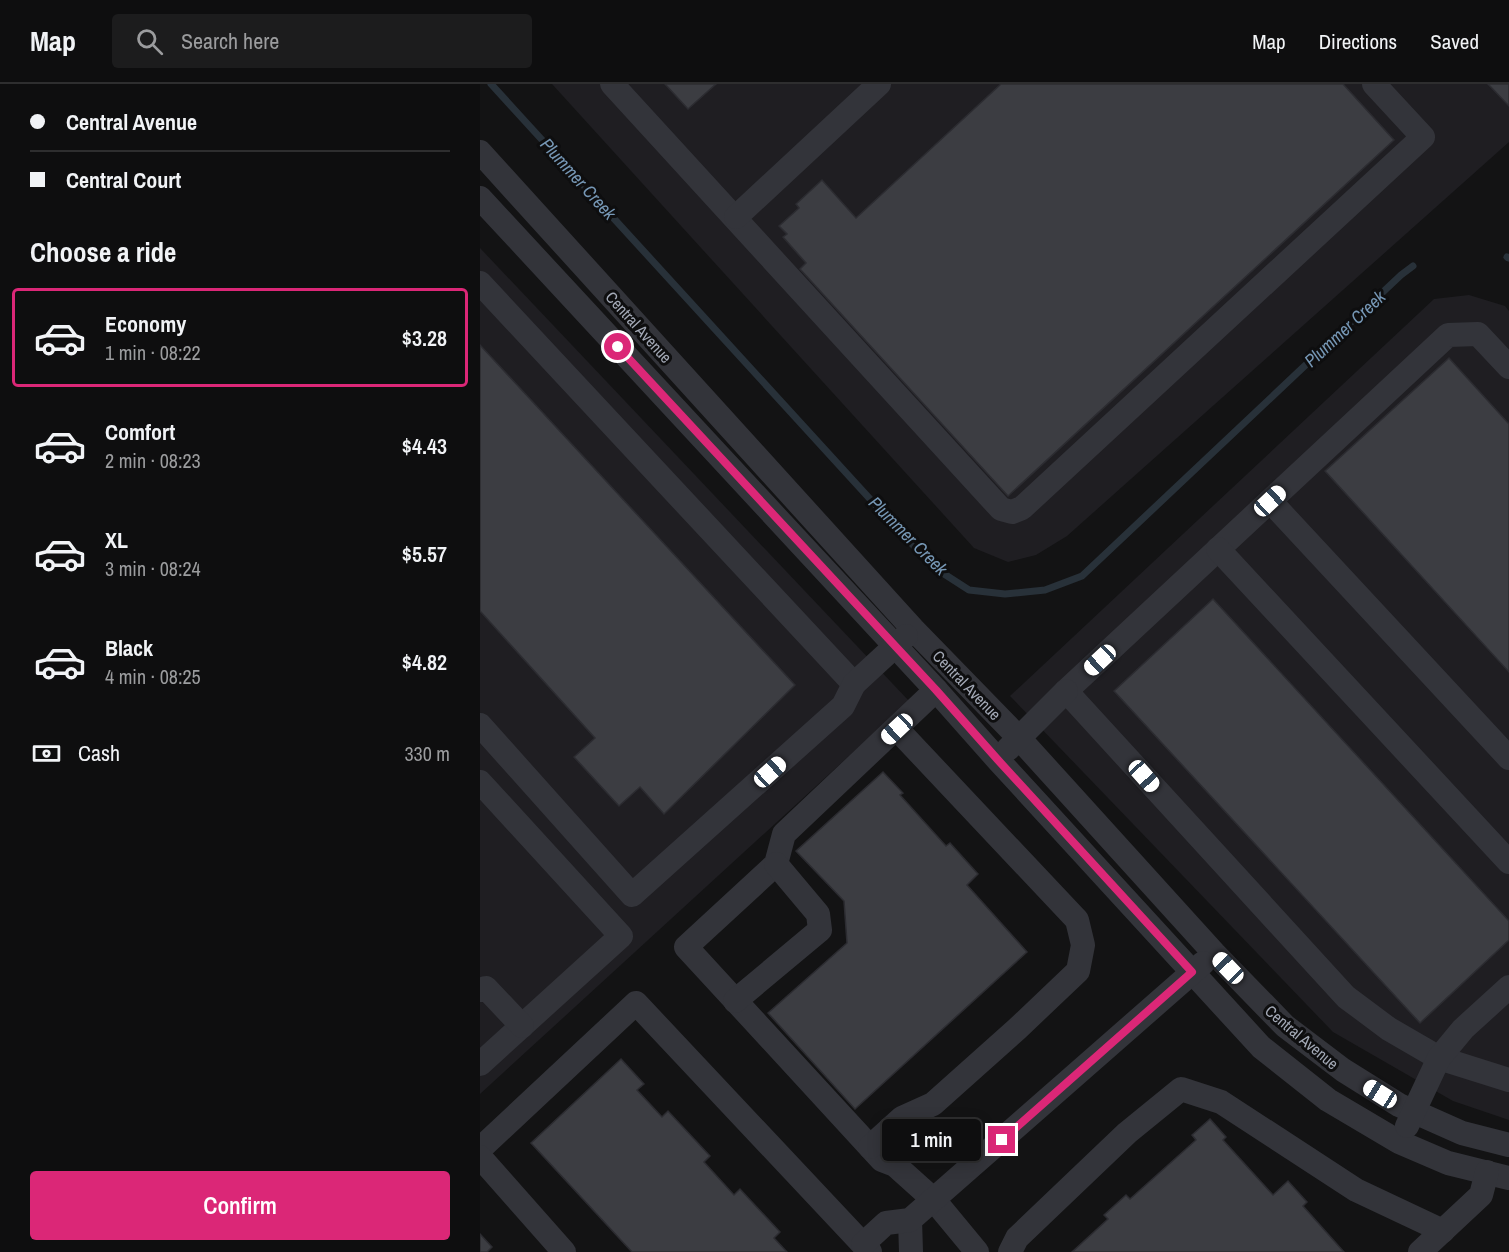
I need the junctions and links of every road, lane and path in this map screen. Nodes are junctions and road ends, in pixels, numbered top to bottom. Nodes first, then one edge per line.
1 (612, 84) edge
2 (879, 84) edge
3 (1374, 84) edge
4 (485, 168) edge
5 (480, 198) edge
6 (736, 217) junction
7 (480, 283) edge
8 (1509, 367) edge
9 (1270, 501) junction
10 (1218, 549) junction
11 (913, 629) junction
12 (895, 646) junction
13 (854, 684) junction
14 (936, 690) junction
15 (1066, 691) junction
16 (480, 725) edge
17 (897, 729) junction
18 (1018, 738) junction
19 (1509, 758) edge
20 (998, 760) junction
21 (480, 782) edge
22 (1509, 862) edge
23 (776, 864) junction
24 (1214, 953) junction
25 (1192, 972) junction
26 (1509, 987) edge
27 (480, 990) edge
28 (735, 1001) junction
29 (522, 1026) junction
30 (1439, 1058) junction
31 (480, 1064) edge
32 (1509, 1080) edge
33 (1414, 1112) junction
34 (1400, 1142) junction
35 (1509, 1146) edge
36 (870, 1147) junction
37 (480, 1149) edge
38 (480, 1157) edge
39 (1498, 1175) edge
40 (934, 1200) junction
41 (910, 1220) junction
42 (1443, 1231) junction
43 (867, 1248) edge
44 (564, 1252) edge
45 (911, 1252) edge
46 (977, 1252) edge
47 (1010, 1252) edge
48 (1420, 1252) edge

1 - 6 street
2 - 6 street
3 - 6 street
4 - 11 street, Central Avenue
5 - 12 street, Central Avenue
7 - 13 street
8 - 9 street
9 - 10 street
9 - 19 street
10 - 15 street
10 - 22 street
11 - 12 street
11 - 18 street, Central Avenue
12 - 13 street
12 - 14 street, Central Avenue
13 - 16 street
14 - 17 street
14 - 20 street, Central Avenue
15 - 18 street
15 - 30 street
17 - 23 street
17 - 36 street
18 - 20 street
18 - 24 street, Central Avenue
20 - 25 street, Central Avenue
21 - 29 street
23 - 28 street
23 - 28 street
24 - 25 street
24 - 33 street, Central Avenue
25 - 34 street, Central Avenue
25 - 40 street
26 - 30 street
27 - 29 street
28 - 36 street
29 - 31 street
30 - 32 street
30 - 33 street
33 - 34 street
33 - 35 street, Central Avenue
34 - 39 street, Central Avenue
36 - 40 street
37 - 43 street
38 - 44 street
39 - 42 street
40 - 41 street
40 - 46 street
41 - 43 street
41 - 45 street
42 - 47 street
42 - 48 street

